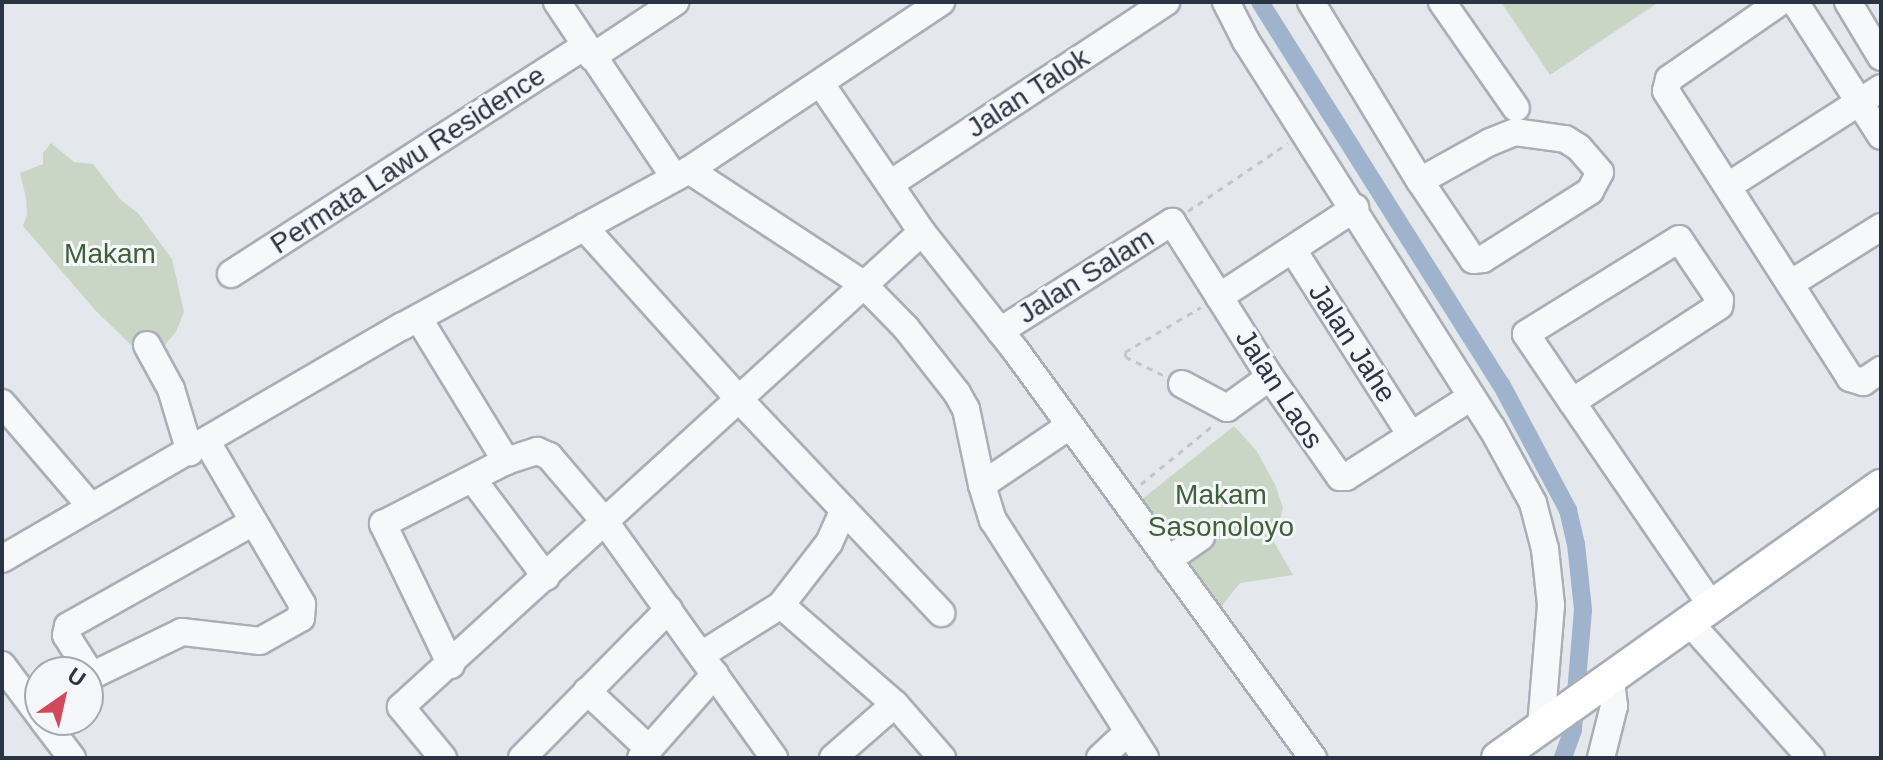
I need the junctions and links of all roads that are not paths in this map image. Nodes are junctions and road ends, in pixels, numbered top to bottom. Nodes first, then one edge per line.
1 (557, 2) edge
2 (675, 2) edge
3 (941, 2) edge
4 (1166, 2) edge
5 (1226, 2) edge
6 (1311, 2) edge
7 (1442, 2) edge
8 (1780, 2) edge
9 (1795, 2) edge
10 (1848, 2) edge
11 (589, 52) junction
12 (1881, 57) edge
13 (821, 84) junction
14 (1870, 95) edge
15 (1516, 108) dead end
16 (1881, 136) edge
17 (681, 174) junction
18 (1420, 181) junction
19 (890, 184) junction
20 (1728, 186) junction
21 (1355, 208) junction
22 (1172, 222) joint
23 (584, 227) junction
24 (1881, 227) edge
25 (922, 232) junction
26 (1293, 250) junction
27 (231, 274) dead end
28 (862, 283) junction
29 (1790, 284) junction
30 (1219, 297) junction
31 (419, 319) junction
32 (1000, 331) junction
33 (147, 345) dead end
34 (1881, 370) edge
35 (1270, 377) junction
36 (1182, 384) road end
37 (1471, 397) junction
38 (738, 398) junction
39 (1572, 402) junction
40 (2, 403) edge
41 (1069, 426) junction
42 (1411, 435) junction
43 (198, 447) junction
44 (506, 461) junction
45 (474, 481) junction
46 (982, 485) junction
47 (1881, 486) edge
48 (91, 507) junction
49 (844, 510) junction
50 (253, 522) junction
51 (606, 523) junction
52 (1201, 537) dead end
53 (2, 559) edge
54 (1168, 560) junction
55 (546, 577) junction
56 (781, 605) junction
57 (669, 609) junction
58 (941, 613) dead end
59 (1702, 616) junction
60 (708, 664) junction
61 (2, 665) edge
62 (451, 665) junction
63 (1609, 681) junction
64 (587, 691) junction
65 (24, 694) edge
66 (895, 704) junction
67 (1547, 723) junction
68 (1128, 732) junction
69 (56, 736) edge
70 (645, 754) edge
71 (72, 758) edge
72 (443, 758) edge
73 (522, 758) edge
74 (774, 758) edge
75 (833, 758) edge
76 (942, 758) edge
77 (1100, 758) edge
78 (1145, 758) edge
79 (1313, 758) edge
80 (1498, 758) edge
81 (1601, 758) edge
82 (1811, 758) edge

1 - 11 street
2 - 11 street, Permata Lawu Residence
3 - 13 street
4 - 19 street, Jalan Talok
5 - 21 street
6 - 18 street
7 - 15 street
8 - 20 street
9 - 14 street
10 - 12 street
11 - 17 street
11 - 27 street, Permata Lawu Residence
13 - 17 street
13 - 19 street
14 - 16 street
14 - 20 street
17 - 23 street
17 - 28 street
18 - 18 street
19 - 25 street
20 - 29 street
21 - 26 street
21 - 37 street
22 - 30 street, Jalan Laos
22 - 32 street, Jalan Salam
23 - 31 street
23 - 38 street
24 - 29 street
25 - 28 street
25 - 32 street
26 - 30 street
26 - 42 street, Jalan Jahe
28 - 38 street
28 - 46 street
29 - 34 street
30 - 35 street, Jalan Laos
31 - 43 street
31 - 44 street
32 - 41 street
33 - 43 street
35 - 36 street
35 - 42 street, Jalan Laos
37 - 42 street
37 - 67 street
38 - 49 street
38 - 51 street
39 - 39 street
39 - 59 street
40 - 48 street
41 - 46 street
41 - 54 street
43 - 48 street
43 - 50 street
44 - 45 street
44 - 51 street
45 - 55 street
45 - 62 street
46 - 68 street
47 - 59 main road
48 - 53 street
49 - 56 street
49 - 58 street
50 - 50 street
51 - 55 street
51 - 57 street
52 - 54 street
54 - 79 street
55 - 62 street
56 - 60 street
56 - 66 street
57 - 60 street
57 - 64 street
59 - 63 main road
59 - 82 street
60 - 70 street
60 - 74 street
61 - 65 street
62 - 72 street
63 - 67 main road
63 - 81 street
64 - 70 street
64 - 73 street
66 - 75 street
66 - 76 street
67 - 80 main road
68 - 77 street
68 - 78 street
69 - 71 street

